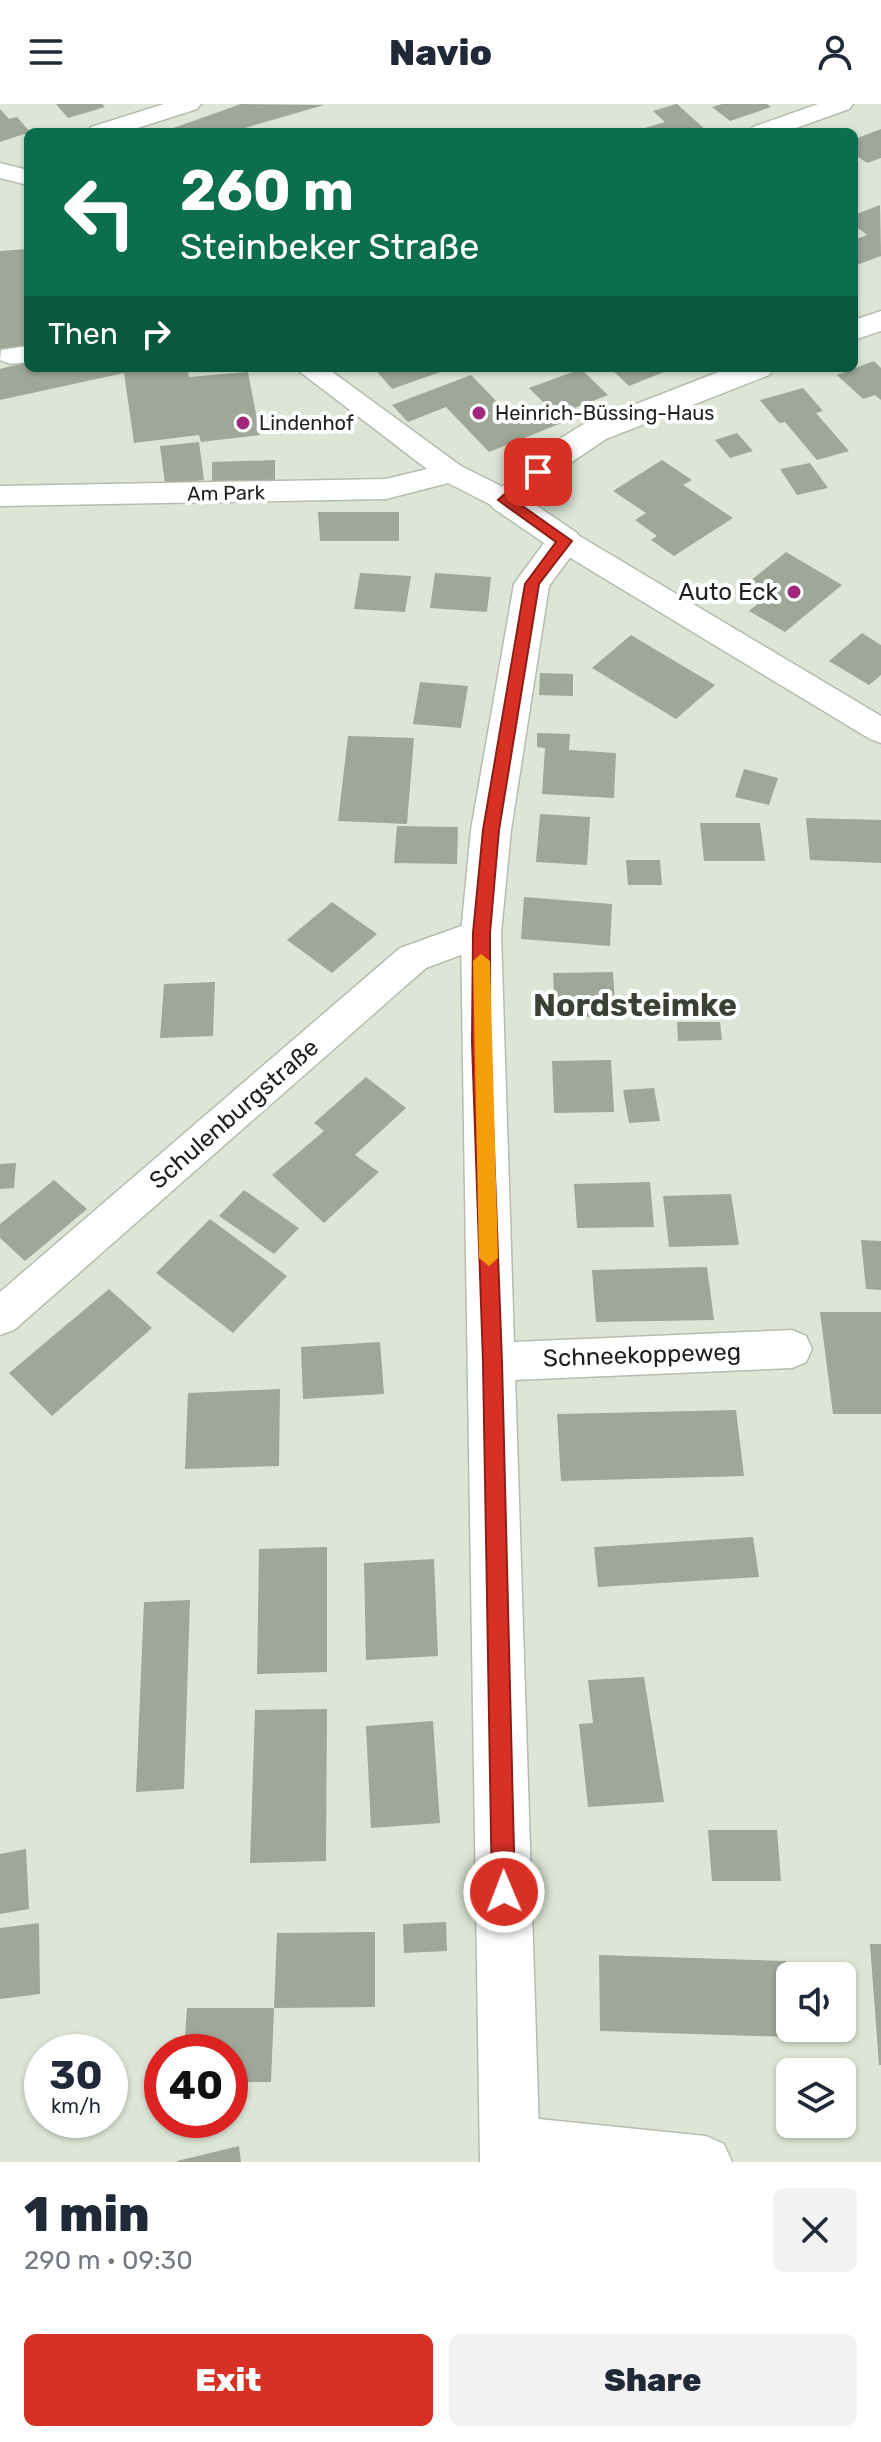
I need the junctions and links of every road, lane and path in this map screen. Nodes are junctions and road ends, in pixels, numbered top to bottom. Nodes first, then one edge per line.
1 (189, 104) edge
2 (841, 104) edge
3 (113, 128) edge
4 (773, 128) edge
5 (881, 320) edge
6 (858, 329) edge
7 (314, 372) edge
8 (748, 372) edge
9 (451, 473) junction
10 (0, 496) edge
11 (505, 500) junction
12 (565, 541) junction
13 (881, 731) edge
14 (481, 933) junction
15 (0, 1317) edge
16 (792, 1349) dead end
17 (492, 1362) junction
18 (509, 2152) edge
19 (706, 2162) edge

1 - 3 street
2 - 4 street
5 - 6 street
7 - 9 street
8 - 11 street
9 - 10 street, Am Park
9 - 11 street
11 - 12 street
12 - 13 street
12 - 14 street
14 - 15 street, Schulenburgstraße
14 - 17 street
16 - 17 street, Schneekoppeweg
17 - 18 street
18 - 19 street

